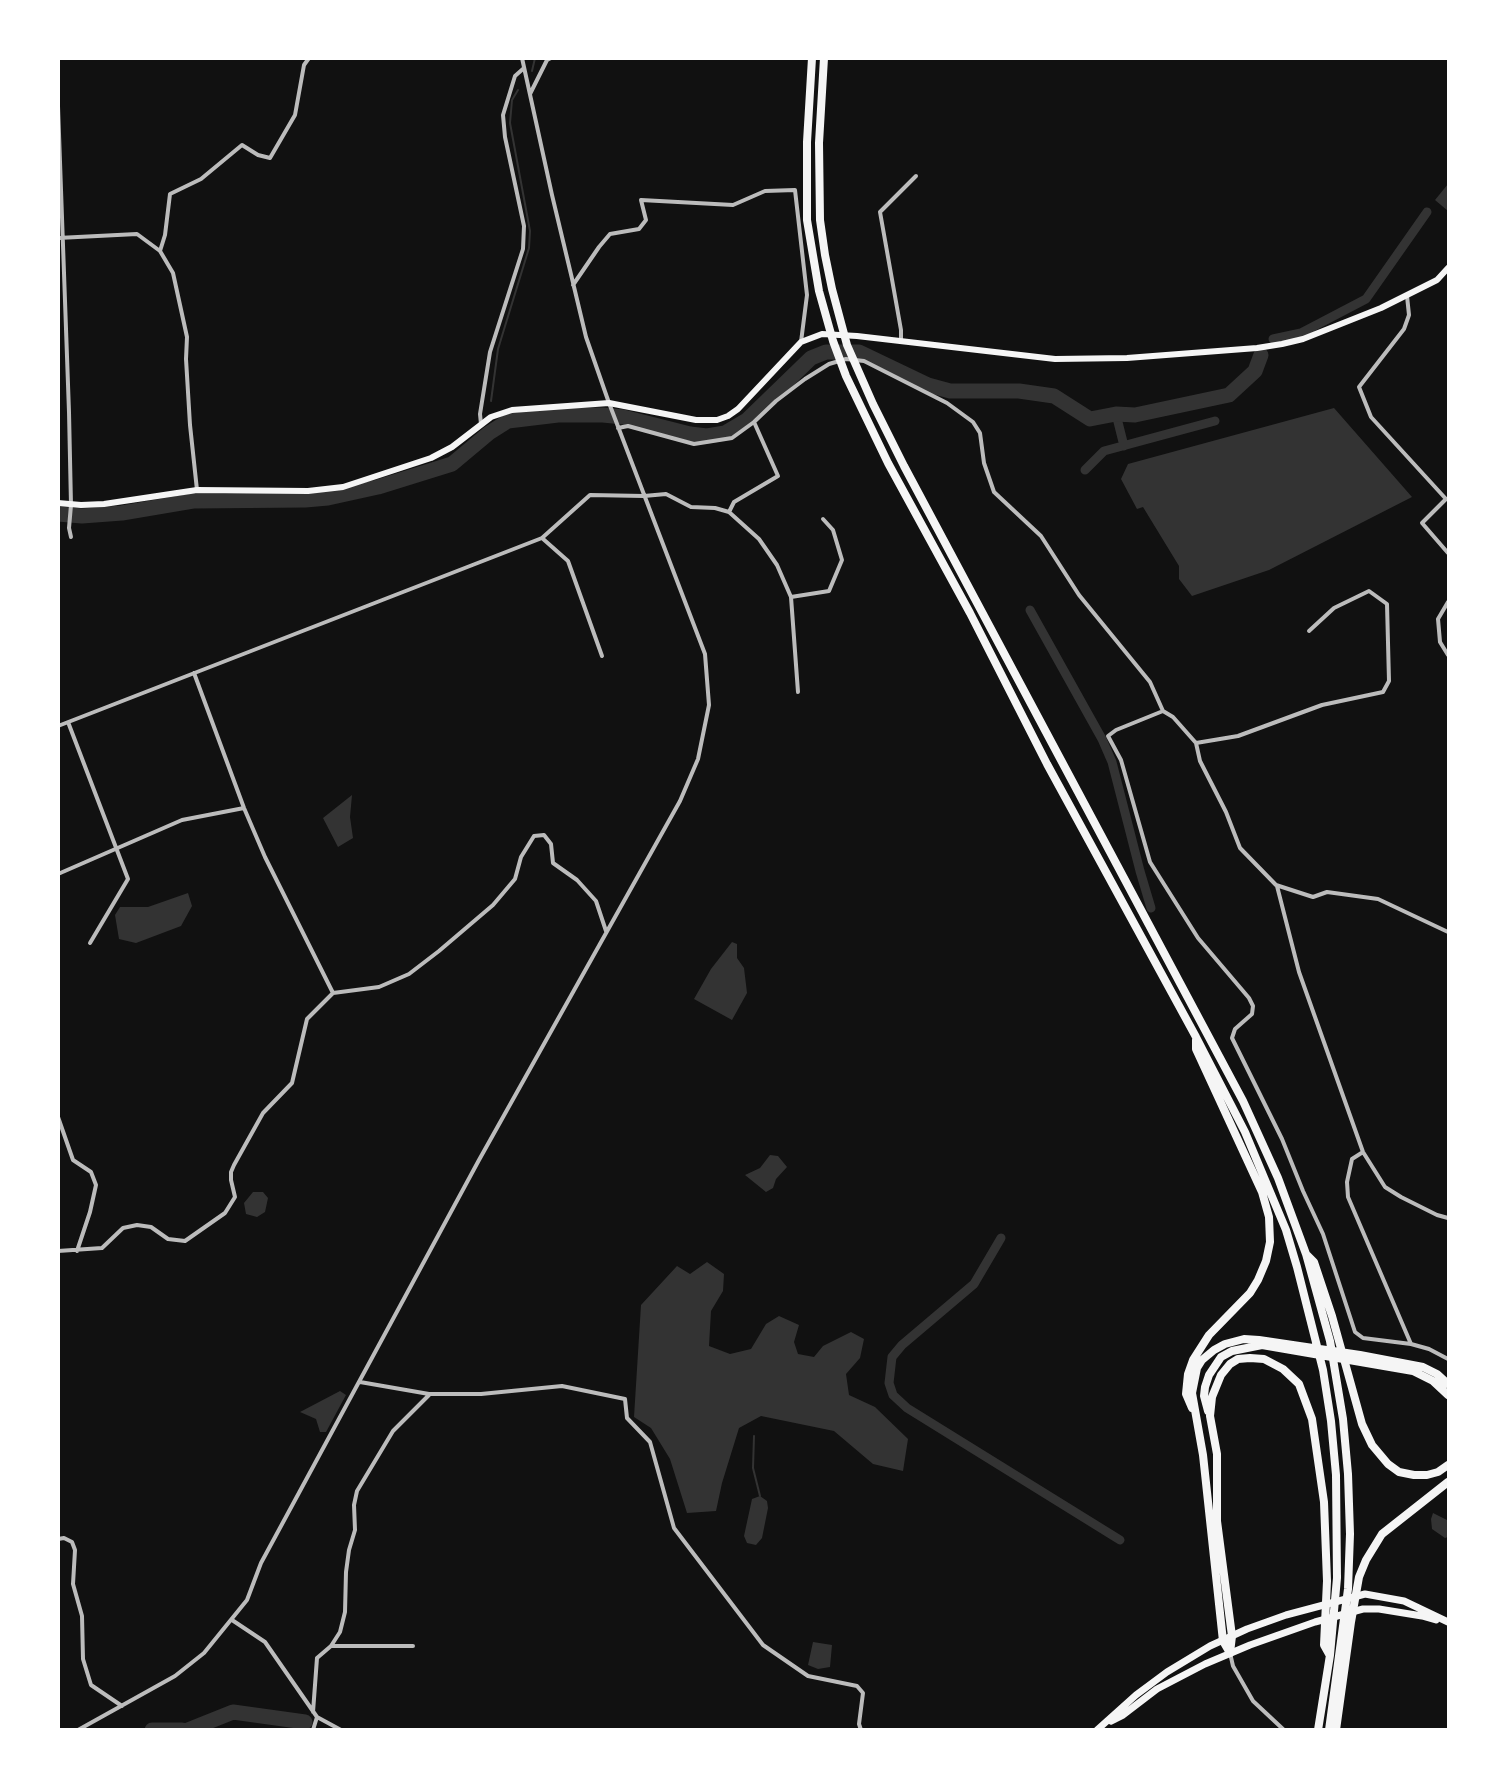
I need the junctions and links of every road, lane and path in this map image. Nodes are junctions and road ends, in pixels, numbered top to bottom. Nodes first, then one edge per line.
1 (309, 58) edge
2 (522, 58) edge
3 (551, 58) edge
4 (812, 58) edge
5 (824, 58) edge
6 (524, 68) junction
7 (530, 94) junction
8 (58, 106) edge
9 (916, 176) dead end
10 (60, 238) edge
11 (160, 251) junction
12 (1449, 268) edge
13 (573, 285) junction
14 (1407, 295) junction
15 (900, 341) junction
16 (801, 342) junction
17 (610, 406) junction
18 (754, 422) junction
19 (481, 425) junction
20 (617, 425) junction
21 (197, 490) junction
22 (644, 496) junction
23 (58, 503) edge
24 (71, 505) junction
25 (729, 512) junction
26 (822, 519) dead end
27 (71, 537) dead end
28 (542, 538) junction
29 (1449, 553) edge
30 (791, 597) junction
31 (1449, 602) edge
32 (1309, 631) dead end
33 (1449, 655) edge
34 (602, 656) dead end
35 (194, 673) junction
36 (798, 692) dead end
37 (1163, 711) junction
38 (68, 722) junction
39 (58, 726) edge
40 (1196, 742) junction
41 (244, 808) junction
42 (117, 849) junction
43 (58, 874) edge
44 (1276, 885) junction
45 (606, 932) junction
46 (1449, 932) edge
47 (90, 943) dead end
48 (333, 993) junction
49 (1196, 1037) junction
50 (58, 1117) edge
51 (1363, 1152) junction
52 (1449, 1218) edge
53 (58, 1251) edge
54 (77, 1251) junction
55 (1306, 1254) junction
56 (1411, 1344) junction
57 (1298, 1347) junction
58 (1359, 1358) junction
59 (1449, 1359) edge
60 (360, 1382) junction
61 (1449, 1384) edge
62 (429, 1394) junction
63 (1449, 1395) edge
64 (1210, 1416) junction
65 (1196, 1417) junction
66 (1449, 1465) edge
67 (1449, 1482) edge
68 (58, 1539) edge
69 (232, 1620) junction
70 (1449, 1623) edge
71 (1232, 1636) junction
72 (1223, 1641) junction
73 (331, 1646) junction
74 (413, 1646) dead end
75 (1230, 1653) junction
76 (1330, 1655) junction
77 (122, 1706) junction
78 (314, 1712) junction
79 (317, 1717) junction
80 (1100, 1727) edge
81 (78, 1730) edge
82 (313, 1730) edge
83 (341, 1730) edge
84 (861, 1730) edge
85 (1284, 1730) edge
86 (1318, 1730) edge
87 (1329, 1730) edge
88 (1336, 1730) edge

1 - 11 street
2 - 6 street
3 - 7 street
4 - 49 highway
5 - 55 highway
6 - 7 street
6 - 19 street
7 - 13 street
8 - 10 street
9 - 15 street
10 - 11 street
10 - 24 street
11 - 21 street
12 - 14 main road
13 - 16 street
13 - 17 street
14 - 15 main road
14 - 29 street
15 - 16 main road
16 - 17 main road
17 - 19 main road
17 - 20 street
18 - 20 street
18 - 25 street
18 - 37 street
19 - 21 main road
20 - 22 street
21 - 24 main road
22 - 25 street
22 - 28 street
22 - 45 street
23 - 24 main road
24 - 27 street
25 - 30 street
26 - 30 street
28 - 34 street
28 - 35 street
30 - 36 street
31 - 33 street
32 - 40 street
35 - 38 street
35 - 41 street
37 - 40 street
37 - 56 street
38 - 39 street
38 - 42 street
40 - 44 street
41 - 42 street
41 - 48 street
42 - 43 street
42 - 47 street
44 - 46 street
44 - 51 street
45 - 48 street
45 - 60 street
48 - 54 street
49 - 65 highway
49 - 76 highway
50 - 54 street
51 - 52 street
51 - 56 street
53 - 54 street
55 - 66 highway
55 - 87 highway
56 - 59 street
57 - 58 highway
57 - 64 highway
57 - 65 highway
58 - 61 highway
58 - 63 highway
60 - 62 street
60 - 69 street
62 - 73 street
62 - 84 street
64 - 71 highway
64 - 76 highway
65 - 72 highway
67 - 88 highway
68 - 77 street
69 - 77 street
69 - 78 street
70 - 71 main road
70 - 75 main road
71 - 72 main road
71 - 75 highway
72 - 75 highway
72 - 80 main road
73 - 74 street
73 - 78 street
75 - 80 main road
75 - 85 street
76 - 86 highway
77 - 81 street
78 - 79 street
79 - 82 street
79 - 83 street

